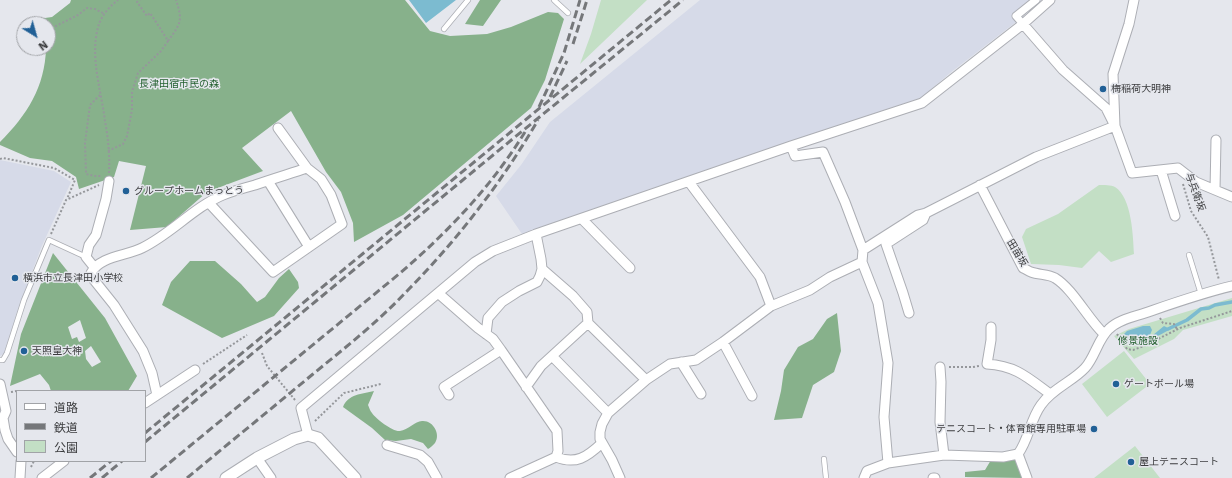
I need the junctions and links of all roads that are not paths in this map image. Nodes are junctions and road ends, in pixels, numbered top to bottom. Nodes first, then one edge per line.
1 (468, 0) edge
2 (554, 0) edge
3 (1036, 0) edge
4 (1050, 0) edge
5 (1134, 0) edge
6 (568, 13) dead end
7 (1022, 24) junction
8 (444, 29) dead end
9 (1115, 126) junction
10 (278, 128) dead end
11 (1216, 140) dead end
12 (791, 146) junction
13 (307, 168) junction
14 (1161, 170) junction
15 (109, 178) road end
16 (268, 180) junction
17 (689, 182) junction
18 (980, 185) junction
19 (1215, 190) junction
20 (1232, 197) edge
21 (208, 203) junction
22 (926, 213) junction
23 (1175, 216) dead end
24 (582, 219) junction
25 (536, 234) junction
26 (309, 247) junction
27 (863, 250) junction
28 (1189, 255) dead end
29 (86, 256) junction
30 (862, 262) junction
31 (94, 268) junction
32 (630, 268) dead end
33 (542, 269) junction
34 (1232, 286) edge
35 (438, 293) junction
36 (1201, 294) junction
37 (771, 306) junction
38 (909, 313) dead end
39 (588, 323) junction
40 (991, 327) dead end
41 (486, 334) junction
42 (1108, 335) junction
43 (723, 342) junction
44 (501, 350) junction
45 (552, 356) junction
46 (0, 360) edge
47 (681, 362) junction
48 (940, 367) road end
49 (195, 370) road end
50 (646, 380) junction
51 (0, 384) edge
52 (526, 387) junction
53 (700, 394) dead end
54 (1050, 394) junction
55 (157, 395) junction
56 (449, 395) dead end
57 (752, 396) dead end
58 (146, 402) edge
59 (608, 413) junction
60 (2, 418) edge
61 (307, 432) junction
62 (602, 443) junction
63 (387, 445) dead end
64 (16, 451) edge
65 (1018, 454) junction
66 (944, 455) junction
67 (556, 457) junction
68 (257, 458) junction
69 (824, 459) dead end
70 (21, 462) edge
71 (63, 462) edge
72 (888, 463) junction
73 (20, 478) edge
74 (42, 478) edge
75 (226, 478) edge
76 (271, 478) edge
77 (355, 478) edge
78 (437, 478) edge
79 (510, 478) edge
80 (620, 478) edge
81 (826, 478) edge
82 (864, 478) edge
83 (1027, 478) edge

1 - 8 lane
2 - 6 lane
3 - 7 street
4 - 7 street
5 - 9 street
7 - 9 street
7 - 12 street
9 - 14 street
9 - 18 street
10 - 13 street
11 - 19 street
12 - 17 street
12 - 27 street
13 - 16 street
13 - 26 street
14 - 19 street
14 - 23 street
15 - 29 street
16 - 21 street
16 - 26 street
17 - 24 street
17 - 37 street
18 - 22 street
18 - 42 street, 田苗坂
19 - 20 street
21 - 26 street
21 - 31 street
22 - 27 street
22 - 38 street
24 - 25 street
24 - 32 street
25 - 33 street
25 - 35 street
27 - 30 street
28 - 36 lane
29 - 31 street
29 - 46 lane
30 - 37 street
30 - 72 street
31 - 55 street
33 - 39 street
33 - 41 street
34 - 36 street
35 - 41 street
35 - 61 street
36 - 42 street
37 - 43 street
39 - 45 street
39 - 50 street
40 - 54 street
41 - 44 street
42 - 54 street
43 - 47 street
43 - 57 street
44 - 52 street
44 - 56 street
45 - 52 street
45 - 59 street
47 - 50 street
47 - 53 street
48 - 66 street
49 - 55 street
50 - 59 street
51 - 60 street
52 - 67 street
54 - 65 street
55 - 58 street
59 - 62 street
60 - 64 street
61 - 68 street
61 - 77 street
62 - 67 street
62 - 80 street
63 - 78 street
65 - 66 street
65 - 83 street
66 - 72 street
67 - 79 street
68 - 75 street
68 - 76 street
69 - 81 lane
70 - 73 street
71 - 74 street
72 - 82 street

